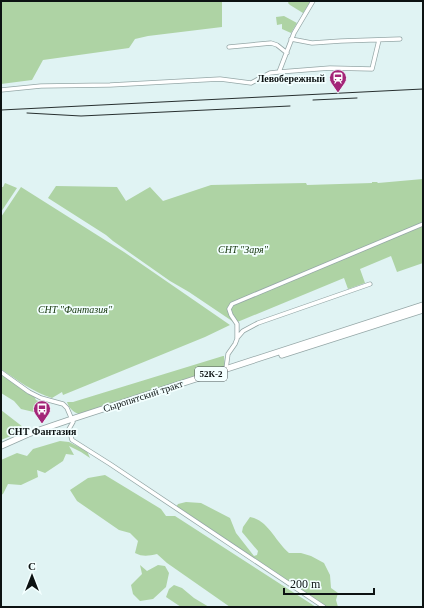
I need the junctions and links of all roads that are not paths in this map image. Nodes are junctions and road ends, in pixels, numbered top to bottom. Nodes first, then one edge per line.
1 (313, 1) edge
2 (292, 39) junction
3 (400, 39) dead end
4 (379, 40) junction
5 (229, 47) dead end
6 (286, 53) junction
7 (279, 72) junction
8 (1, 90) edge
9 (423, 224) edge
10 (370, 284) dead end
11 (423, 306) edge
12 (423, 310) edge
13 (237, 339) junction
14 (226, 369) junction
15 (1, 372) edge
16 (72, 421) junction
17 (1, 446) edge
18 (1, 449) edge
19 (324, 607) edge

1 - 2 street
2 - 4 street
2 - 6 street
3 - 4 street
4 - 7 street
5 - 6 street
6 - 7 street
7 - 8 street
9 - 13 street
10 - 13 street
11 - 14 main road, Сыропятский тракт / 52К-2
12 - 16 main road, Сыропятский тракт / 52К-2
13 - 14 street
14 - 16 main road, Сыропятский тракт / 52К-2
15 - 16 street
16 - 17 main road, Сыропятский тракт / 52К-2
16 - 18 main road, Сыропятский тракт / 52К-2
16 - 19 street

